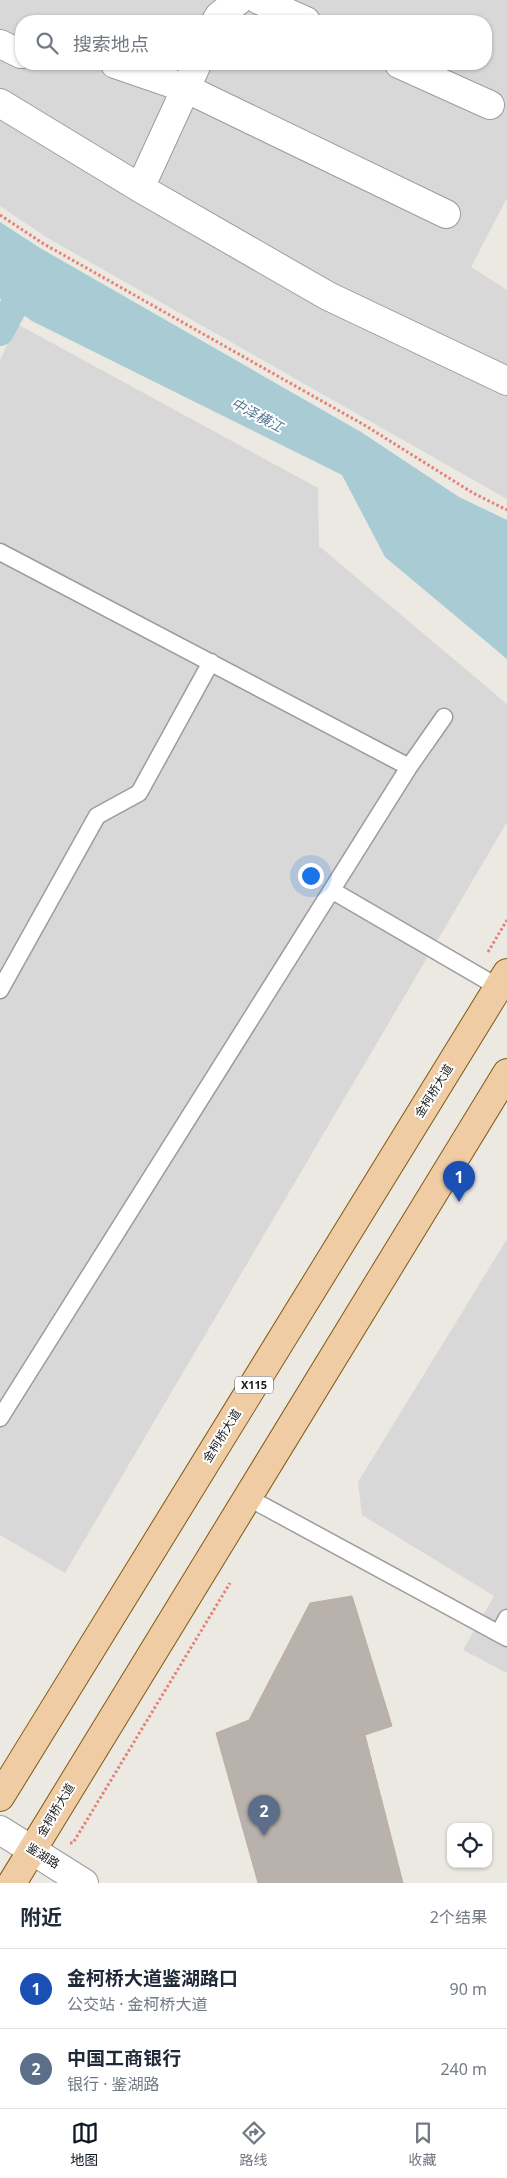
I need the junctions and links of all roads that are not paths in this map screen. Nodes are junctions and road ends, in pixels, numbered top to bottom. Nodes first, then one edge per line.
1 (239, 0) edge
2 (259, 0) edge
3 (220, 15) edge
4 (293, 15) edge
5 (0, 44) edge
6 (15, 51) edge
7 (132, 70) edge
8 (194, 70) edge
9 (412, 70) edge
10 (185, 88) junction
11 (0, 103) edge
12 (490, 105) dead end
13 (140, 188) junction
14 (446, 214) dead end
15 (507, 381) edge
16 (0, 552) edge
17 (211, 662) junction
18 (444, 717) dead end
19 (409, 767) junction
20 (333, 891) junction
21 (502, 980) edge
22 (0, 990) edge
23 (507, 1073) edge
24 (0, 1418) edge
25 (248, 1497) junction
26 (507, 1618) edge
27 (503, 1636) edge
28 (0, 1797) edge
29 (0, 1830) edge
30 (32, 1849) junction
31 (12, 1883) edge
32 (84, 1883) edge

1 - 3 street
2 - 4 street
5 - 6 street
7 - 10 street
8 - 10 street
9 - 12 street
10 - 13 street
10 - 14 street
11 - 13 street
13 - 15 street
16 - 17 lane
17 - 19 lane
17 - 22 lane
18 - 19 lane
19 - 20 lane
20 - 21 lane
20 - 24 lane
21 - 28 main road, 金柯桥大道 / X115
23 - 25 main road, 金柯桥大道
25 - 27 lane
25 - 30 main road, 金柯桥大道
26 - 27 lane
29 - 30 street, 鉴湖路
30 - 31 main road, 金柯桥大道
30 - 32 street, 鉴湖路

